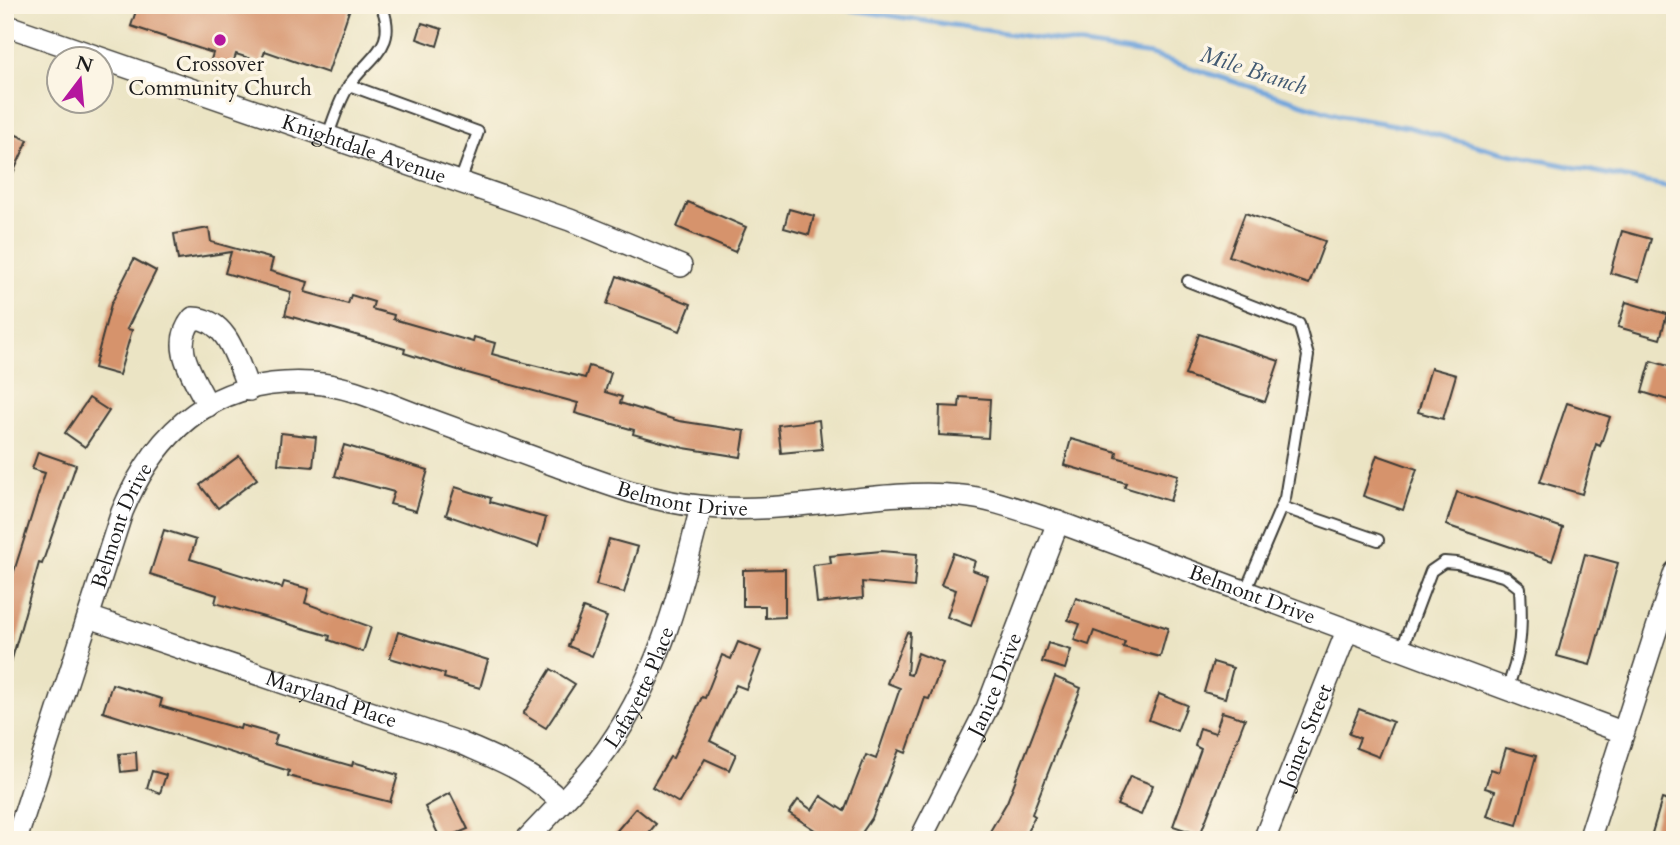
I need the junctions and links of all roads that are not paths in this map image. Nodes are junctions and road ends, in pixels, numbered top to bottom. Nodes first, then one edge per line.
1 (381, 5) edge
2 (5, 26) edge
3 (349, 85) junction
4 (328, 135) junction
5 (460, 182) junction
6 (681, 266) dead end
7 (1188, 281) dead end
8 (249, 390) junction
9 (208, 406) junction
10 (701, 507) junction
11 (1282, 507) junction
12 (1058, 523) junction
13 (1378, 540) dead end
14 (1675, 572) edge
15 (1245, 592) junction
16 (89, 617) junction
17 (1347, 631) junction
18 (1401, 651) junction
19 (1506, 690) junction
20 (1622, 732) junction
21 (561, 802) junction
22 (16, 840) edge
23 (526, 840) edge
24 (920, 840) edge
25 (1264, 840) edge
26 (1589, 840) edge

1 - 3 lane
2 - 4 street, Knightdale Avenue
3 - 4 lane
3 - 5 lane
4 - 5 street, Knightdale Avenue
5 - 6 street, Knightdale Avenue
7 - 11 lane
8 - 9 street, Belmont Drive
8 - 9 street
8 - 10 street, Belmont Drive
9 - 16 street, Belmont Drive
10 - 12 street, Belmont Drive
10 - 21 street, Lafayette Place
11 - 13 lane
11 - 15 lane
12 - 15 street, Belmont Drive
12 - 24 street, Janice Drive
14 - 20 street
15 - 17 street, Belmont Drive
16 - 21 street, Maryland Place
16 - 22 street, Belmont Drive
17 - 18 street, Belmont Drive
17 - 25 street, Joiner Street
18 - 19 street, Belmont Drive
18 - 19 lane
19 - 20 street, Belmont Drive
20 - 26 street
21 - 23 street, Lafayette Place

